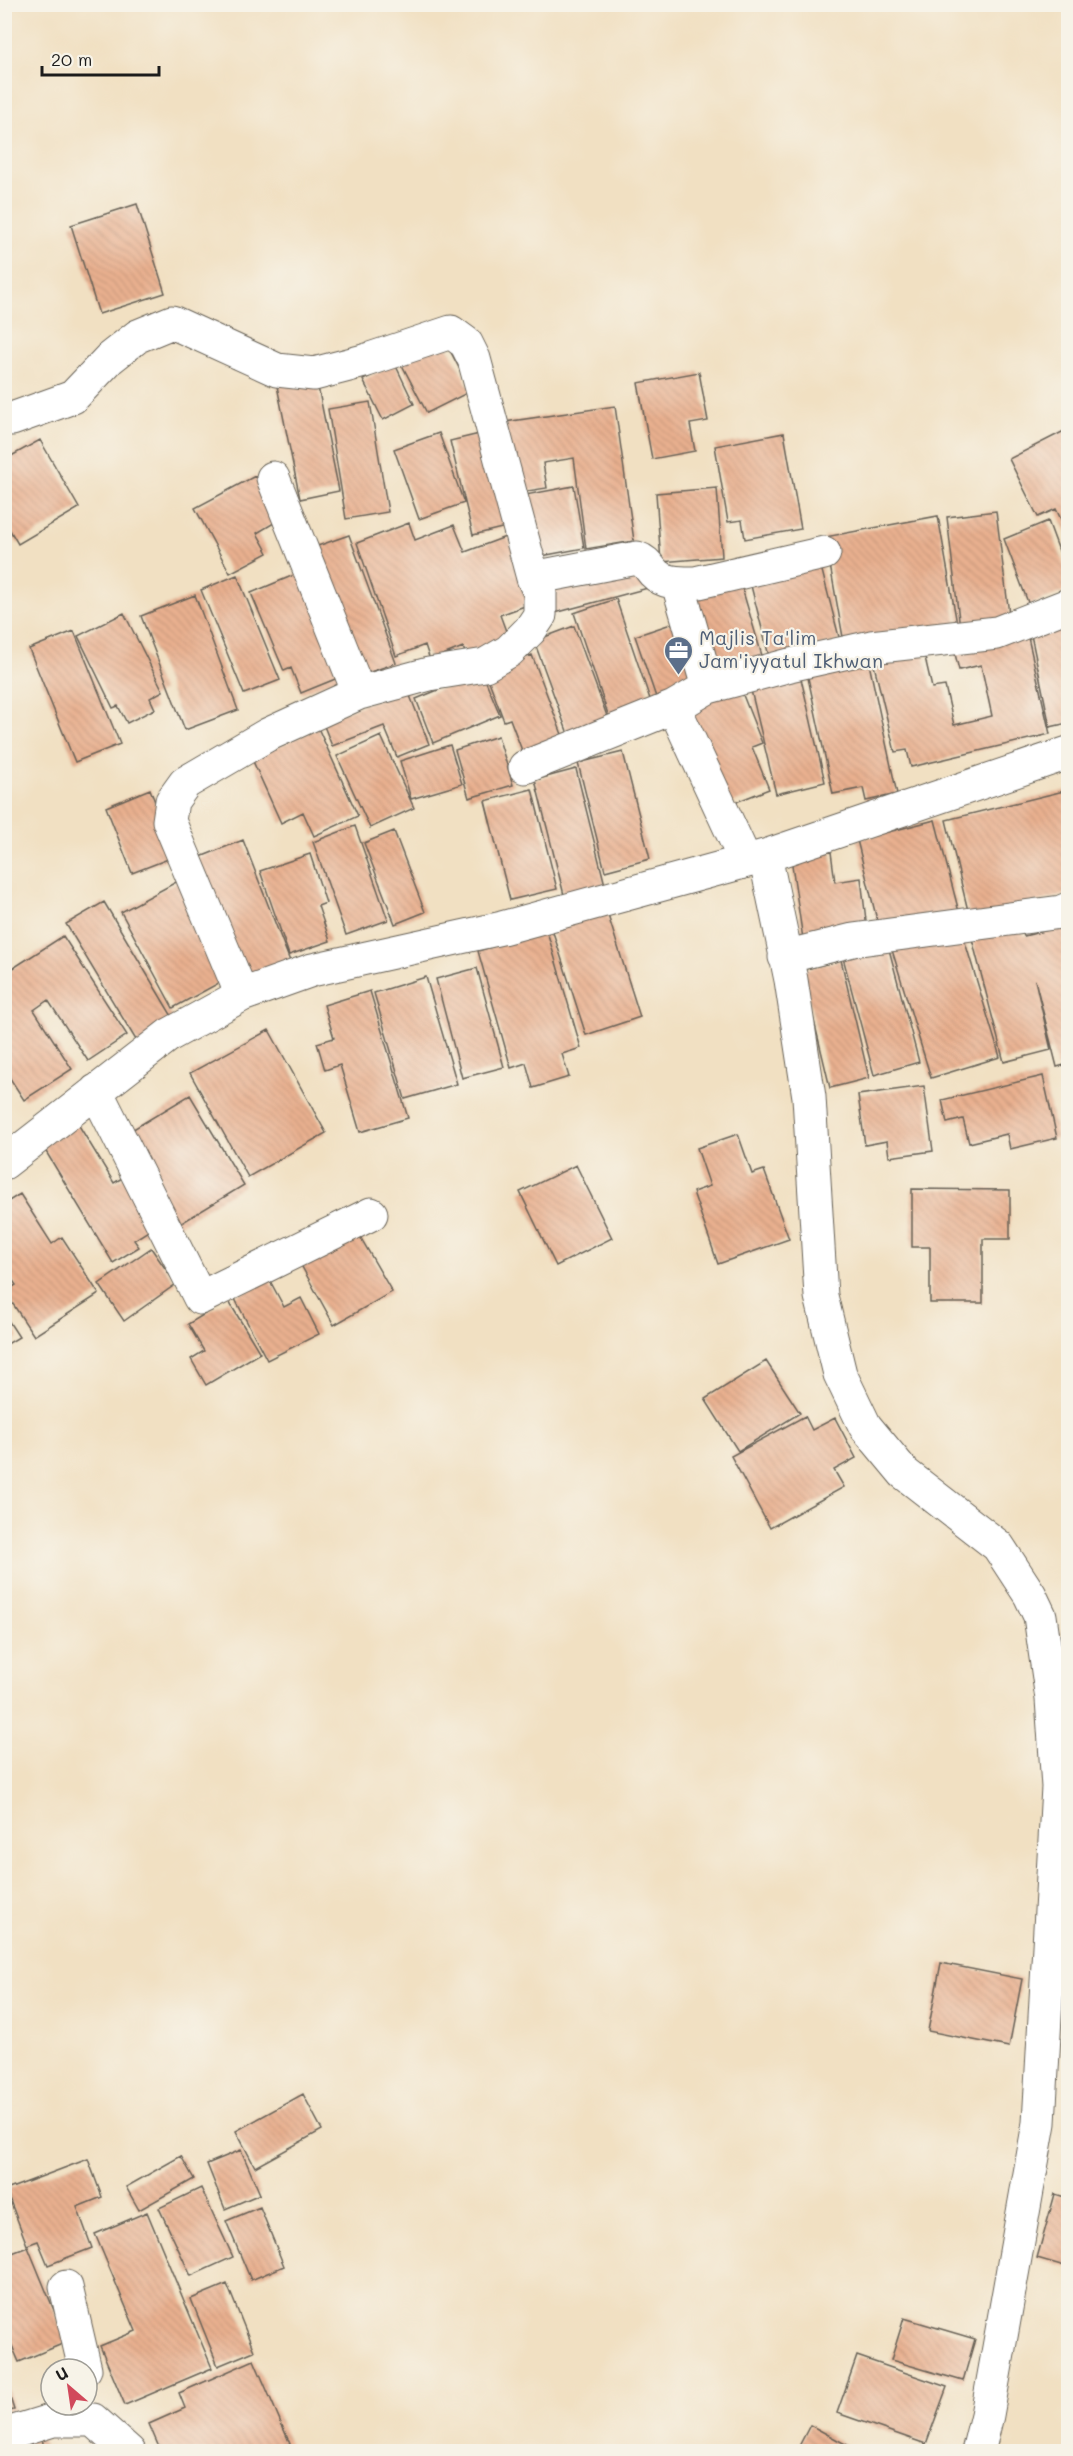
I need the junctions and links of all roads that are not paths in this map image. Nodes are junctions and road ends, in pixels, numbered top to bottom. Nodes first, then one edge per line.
1 (4, 417) edge
2 (273, 478) dead end
3 (824, 554) dead end
4 (533, 578) junction
5 (678, 584) junction
6 (1068, 605) edge
7 (708, 687) junction
8 (359, 693) junction
9 (674, 707) junction
10 (1068, 753) edge
11 (525, 767) dead end
12 (755, 858) junction
13 (1068, 909) edge
14 (785, 957) junction
15 (242, 995) junction
16 (96, 1091) junction
17 (4, 1163) edge
18 (371, 1214) dead end
19 (66, 2287) dead end
20 (82, 2357) edge
21 (93, 2417) edge
22 (93, 2420) junction
23 (4, 2434) edge
24 (129, 2451) edge
25 (978, 2451) edge

1 - 4 street
2 - 8 street
3 - 5 street
4 - 5 street
4 - 8 street
5 - 7 street
6 - 7 street
7 - 9 street
8 - 15 street
9 - 11 street
9 - 12 street
10 - 12 street
12 - 14 street
12 - 15 street
13 - 14 street
14 - 25 street
15 - 16 street
16 - 17 street
16 - 18 street
19 - 20 street
21 - 22 street
22 - 23 street
22 - 24 street

